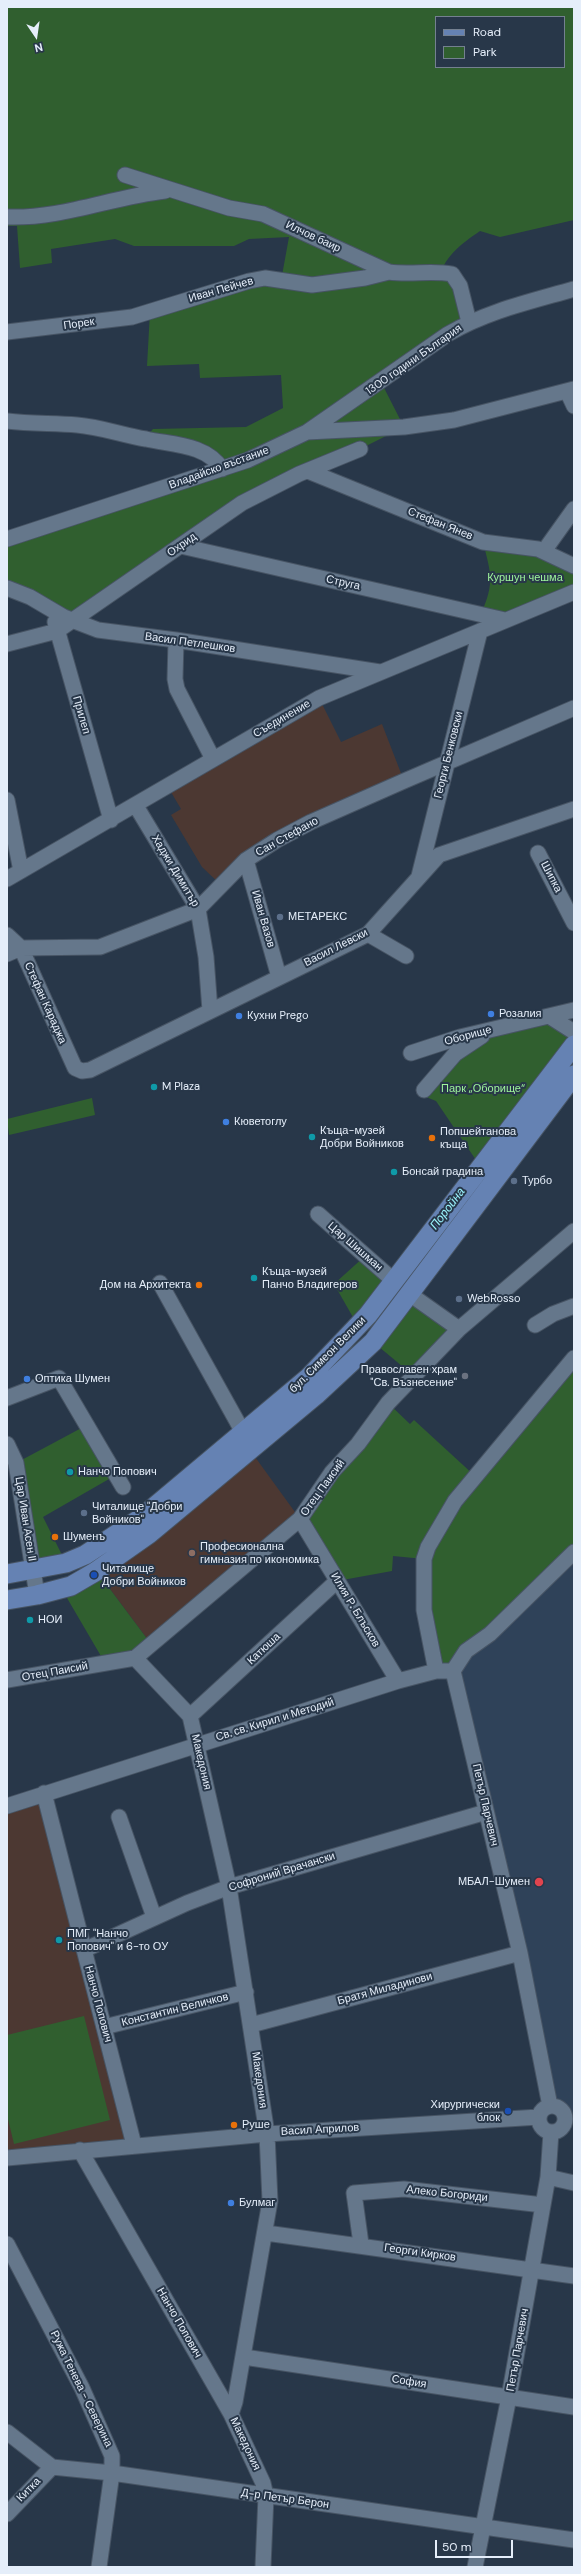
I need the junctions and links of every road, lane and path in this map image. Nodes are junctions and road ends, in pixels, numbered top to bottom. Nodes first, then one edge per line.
1 (125, 175) dead end
2 (169, 191) junction
3 (7, 217) edge
4 (389, 272) junction
5 (574, 289) edge
6 (150, 312) joint
7 (469, 322) junction
8 (7, 332) edge
9 (570, 390) edge
10 (574, 406) edge
11 (7, 421) edge
12 (307, 432) junction
13 (360, 449) dead end
14 (222, 469) junction
15 (308, 471) junction
16 (574, 509) edge
17 (7, 539) edge
18 (180, 546) junction
19 (544, 551) junction
20 (574, 566) edge
21 (7, 588) edge
22 (574, 592) edge
23 (51, 609) junction
24 (73, 620) junction
25 (505, 620) junction
26 (57, 631) junction
27 (480, 631) junction
28 (176, 640) junction
29 (7, 644) edge
30 (380, 672) junction
31 (574, 708) edge
32 (213, 759) junction
33 (448, 761) junction
34 (7, 800) edge
35 (136, 806) junction
36 (574, 809) edge
37 (111, 820) junction
38 (538, 853) dead end
39 (246, 860) junction
40 (13, 874) edge
41 (418, 879) junction
42 (198, 909) junction
43 (574, 923) edge
44 (368, 934) junction
45 (7, 935) edge
46 (14, 951) edge
47 (406, 956) dead end
48 (280, 977) junction
49 (574, 1010) edge
50 (210, 1011) junction
51 (549, 1016) junction
52 (493, 1030) junction
53 (574, 1032) edge
54 (574, 1045) edge
55 (411, 1053) dead end
56 (82, 1071) joint
57 (574, 1076) edge
58 (424, 1090) dead end
59 (318, 1214) dead end
60 (574, 1232) edge
61 (393, 1280) junction
62 (160, 1283) dead end
63 (411, 1295) junction
64 (574, 1306) edge
65 (534, 1325) dead end
66 (459, 1329) junction
67 (572, 1363) edge
68 (7, 1398) edge
69 (244, 1434) junction
70 (7, 1444) edge
71 (123, 1487) dead end
72 (300, 1519) junction
73 (574, 1552) edge
74 (32, 1571) junction
75 (7, 1574) edge
76 (337, 1581) junction
77 (37, 1596) junction
78 (7, 1600) edge
79 (135, 1658) junction
80 (436, 1671) junction
81 (453, 1672) junction
82 (7, 1680) edge
83 (398, 1681) junction
84 (190, 1716) junction
85 (197, 1744) junction
86 (44, 1793) junction
87 (7, 1806) edge
88 (486, 1812) junction
89 (119, 1817) dead end
90 (229, 1887) junction
91 (154, 1917) junction
92 (84, 1950) junction
93 (520, 1953) junction
94 (246, 1992) junction
95 (251, 2025) junction
96 (104, 2027) junction
97 (550, 2106) junction
98 (539, 2117) junction
99 (569, 2122) edge
100 (550, 2132) junction
101 (267, 2134) junction
102 (134, 2145) junction
103 (80, 2150) junction
104 (7, 2158) edge
105 (548, 2178) junction
106 (574, 2183) edge
107 (543, 2205) junction
108 (266, 2233) junction
109 (7, 2244) edge
110 (361, 2244) junction
111 (532, 2269) junction
112 (574, 2276) edge
113 (244, 2357) junction
114 (509, 2398) junction
115 (574, 2407) edge
116 (231, 2414) junction
117 (7, 2432) edge
118 (52, 2467) junction
119 (112, 2473) junction
120 (266, 2496) junction
121 (7, 2514) edge
122 (482, 2528) junction
123 (574, 2540) edge
124 (99, 2567) edge
125 (263, 2567) edge
126 (475, 2567) edge

1 - 2 street, Илчов баир
2 - 3 street
2 - 4 street, Илчов баир
4 - 6 street, Иван Пейчев
4 - 7 street, Илчов баир
5 - 7 street, 1300 години България
6 - 8 street, Порек
7 - 12 street, 1300 години България
9 - 10 street
9 - 12 street, Владайско въстание
11 - 14 street
12 - 14 street, Владайско въстание
13 - 15 street, Охрид
14 - 17 street, Владайско въстание
15 - 18 street, Охрид
15 - 19 street, Стефан Янев
16 - 19 street
18 - 24 street, Охрид
18 - 25 street, Струга
19 - 20 street, Стефан Янев
21 - 23 street, Васил Петлешков
22 - 25 street, Съединение
23 - 24 street, Васил Петлешков
23 - 26 street, Прилеп
24 - 26 street, Охрид
24 - 28 street, Васил Петлешков
25 - 27 street, Съединение
26 - 29 street, Охрид
26 - 37 street, Прилеп
27 - 30 street, Съединение
27 - 33 street, Георги Бенковски
28 - 30 street, Васил Петлешков
28 - 32 street
30 - 32 street, Съединение
31 - 33 street, Сан Стефано
32 - 35 street, Съединение
33 - 39 street, Сан Стефано
33 - 41 street, Георги Бенковски
34 - 40 street
35 - 37 street, Съединение
35 - 42 street, Хаджи Димитър
36 - 41 street, Васил Левски
37 - 40 street, Съединение
38 - 43 street, Шипка
39 - 42 street, Сан Стефано
39 - 48 street, Иван Вазов
41 - 44 street, Васил Левски
42 - 46 street, Сан Стефано
42 - 50 street, Хаджи Димитър
44 - 47 street
44 - 48 street, Васил Левски
45 - 46 street, Стефан Караджа
46 - 56 street, Стефан Караджа
48 - 50 street, Васил Левски
49 - 51 street
50 - 56 street, Васил Левски
51 - 52 street, Оборище
51 - 53 street
52 - 55 street, Оборище
52 - 58 street
54 - 61 main road, бул. Симеон Велики
57 - 63 main road, бул. Симеон Велики
59 - 61 street, Цар Шишман
60 - 66 street, Отец Паисий
61 - 69 main road, бул. Симеон Велики
62 - 69 street
63 - 66 street
63 - 77 main road, бул. Симеон Велики
64 - 65 street
66 - 72 street, Отец Паисий
67 - 80 street
68 - 71 street
69 - 74 main road, бул. Симеон Велики
70 - 74 street, Цар Иван Асен II
72 - 76 street, Илия Р. Блъсков
72 - 79 street, Отец Паисий
73 - 81 street
74 - 75 main road, бул. Симеон Велики
74 - 77 street, Цар Иван Асен II
76 - 83 street, Илия Р. Блъсков
76 - 84 street, Катюша
77 - 78 main road, бул. Симеон Велики
79 - 82 street, Отец Паисий
79 - 84 street, Македония
80 - 81 street, Св. св. Кирил и Методий
80 - 83 street, Св. св. Кирил и Методий
81 - 88 street, Петър Парчевич
83 - 85 street, Св. св. Кирил и Методий
84 - 85 street, Македония
85 - 86 street, Св. св. Кирил и Методий
85 - 90 street, Македония
86 - 87 street, Св. св. Кирил и Методий
86 - 92 street, Нанчо Попович
88 - 90 street, Софроний Врачански
88 - 93 street, Петър Парчевич
89 - 91 street
90 - 91 street, Софроний Врачански
90 - 94 street, Македония
91 - 92 street, Софроний Врачански
92 - 96 street, Нанчо Попович
93 - 95 street, Братя Миладинови
93 - 97 street, Петър Парчевич
94 - 95 street, Македония
94 - 96 street, Константин Величков
95 - 101 street, Македония
96 - 102 street, Нанчо Попович
97 - 98 street
97 - 99 street
98 - 100 street
98 - 101 street, Васил Априлов
99 - 100 street
100 - 105 street, Петър Парчевич
101 - 102 street, Васил Априлов
101 - 108 street, Македония
102 - 103 street, Васил Априлов
103 - 104 street, Васил Априлов
103 - 116 street, Нанчо Попович
105 - 106 street
105 - 107 street, Петър Парчевич
107 - 110 street, Алеко Богориди
107 - 111 street, Петър Парчевич
108 - 110 street, Георги Кирков
108 - 113 street, Македония
109 - 119 street, Ружа Тенева - Северина
110 - 111 street, Георги Кирков
111 - 112 street, Георги Кирков
111 - 114 street, Петър Парчевич
113 - 114 street, София
113 - 116 street, Македония
114 - 115 street, София
114 - 122 street, Петър Парчевич
116 - 120 street, Македония
117 - 118 street
118 - 119 street, Д-р Петър Берон
118 - 121 street, Китка
119 - 120 street, Д-р Петър Берон
119 - 124 street, Ружа Тенева - Северина
120 - 122 street, Д-р Петър Берон
120 - 125 street, Македония
122 - 123 street, Д-р Петър Берон
122 - 126 street, Петър Парчевич

